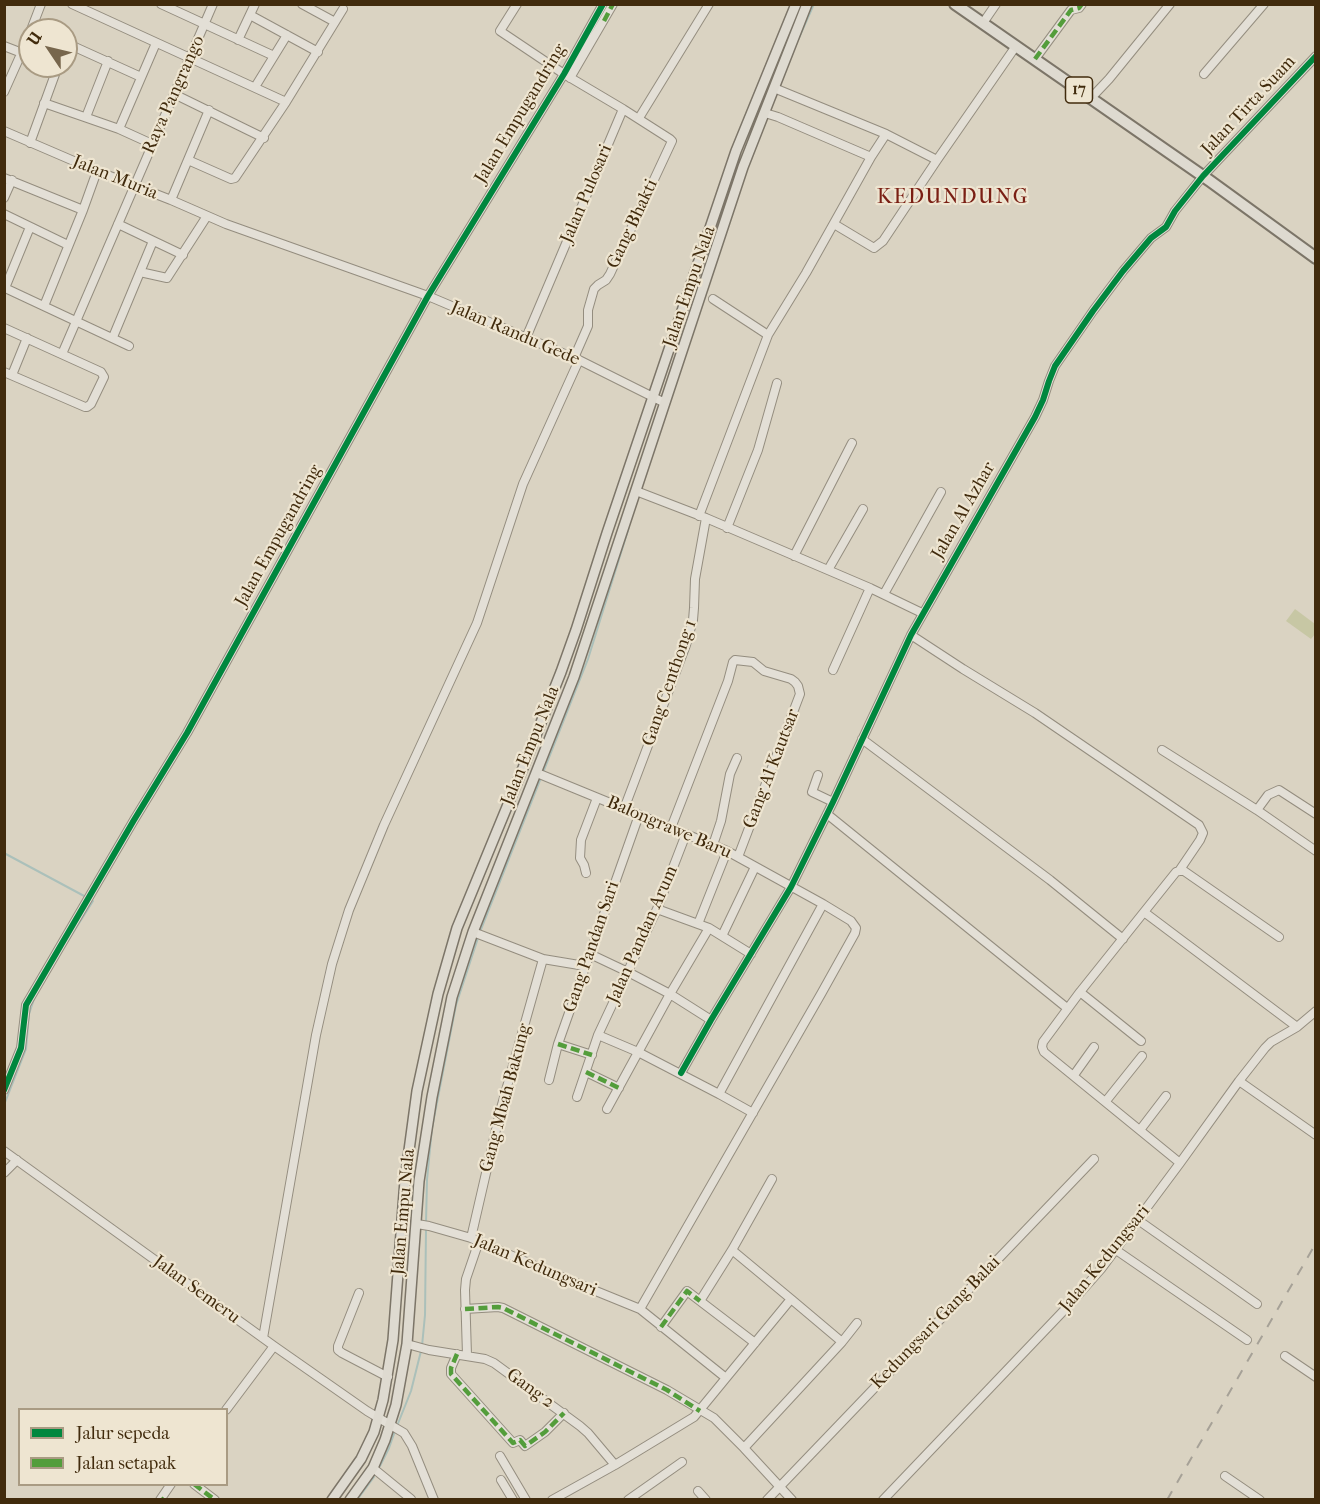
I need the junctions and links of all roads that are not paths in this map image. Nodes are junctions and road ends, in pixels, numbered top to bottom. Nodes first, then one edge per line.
1 (161, 4) edge
2 (213, 4) edge
3 (255, 4) edge
4 (302, 4) edge
5 (517, 4) edge
6 (613, 4) edge
7 (709, 4) edge
8 (796, 4) edge
9 (807, 4) edge
10 (955, 4) edge
11 (996, 4) edge
12 (1170, 4) edge
13 (1264, 4) edge
14 (76, 6) edge
15 (1080, 6) edge
16 (343, 9) dead end
17 (603, 13) edge
18 (250, 15) junction
19 (335, 22) junction
20 (982, 23) junction
21 (204, 25) junction
22 (287, 35) junction
23 (238, 40) junction
24 (156, 43) junction
25 (4, 46) edge
26 (1016, 46) junction
27 (78, 48) edge
28 (18, 51) edge
29 (318, 52) junction
30 (274, 56) junction
31 (1316, 56) edge
32 (190, 57) junction
33 (1035, 59) junction
34 (18, 61) edge
35 (108, 61) junction
36 (1204, 74) dead end
37 (567, 76) junction
38 (141, 77) junction
39 (53, 78) edge
40 (255, 87) junction
41 (5, 89) edge
42 (778, 90) junction
43 (174, 94) junction
44 (1091, 98) junction
45 (286, 102) junction
46 (44, 103) junction
47 (623, 109) junction
48 (209, 110) junction
49 (765, 113) junction
50 (86, 117) junction
51 (639, 118) junction
52 (118, 129) junction
53 (4, 131) edge
54 (886, 134) junction
55 (264, 138) junction
56 (30, 142) junction
57 (152, 144) junction
58 (739, 144) junction
59 (751, 148) junction
60 (871, 157) junction
61 (188, 160) junction
62 (937, 160) junction
63 (732, 163) junction
64 (743, 167) junction
65 (97, 171) junction
66 (1203, 176) junction
67 (8, 179) edge
68 (134, 185) junction
69 (4, 198) edge
70 (171, 200) junction
71 (83, 210) junction
72 (4, 214) edge
73 (207, 216) junction
74 (118, 224) junction
75 (226, 224) joint
76 (834, 224) junction
77 (30, 227) junction
78 (153, 241) junction
79 (68, 245) junction
80 (183, 255) junction
81 (1316, 258) edge
82 (140, 272) junction
83 (4, 288) edge
84 (431, 298) junction
85 (713, 299) dead end
86 (44, 306) junction
87 (76, 320) junction
88 (4, 328) edge
89 (768, 335) junction
90 (112, 337) junction
91 (27, 338) junction
92 (526, 338) junction
93 (129, 346) dead end
94 (62, 354) junction
95 (576, 359) junction
96 (8, 373) edge
97 (777, 383) dead end
98 (652, 397) junction
99 (665, 403) junction
100 (852, 443) dead end
101 (639, 492) junction
102 (941, 492) dead end
103 (863, 509) dead end
104 (702, 517) junction
105 (727, 528) junction
106 (794, 556) junction
107 (828, 570) junction
108 (870, 588) junction
109 (884, 594) junction
110 (922, 613) junction
111 (911, 635) junction
112 (832, 670) dead end
113 (862, 740) junction
114 (1162, 750) dead end
115 (737, 758) dead end
116 (540, 774) junction
117 (818, 775) dead end
118 (597, 798) junction
119 (833, 802) junction
120 (624, 809) junction
121 (1257, 810) junction
122 (827, 814) junction
123 (1316, 814) edge
124 (639, 815) junction
125 (671, 828) junction
126 (686, 834) junction
127 (713, 845) junction
128 (1316, 851) edge
129 (727, 852) junction
130 (738, 857) junction
131 (755, 867) junction
132 (1179, 871) junction
133 (586, 873) dead end
134 (791, 887) junction
135 (823, 904) junction
136 (657, 909) junction
137 (1144, 912) junction
138 (698, 924) junction
139 (709, 928) junction
140 (477, 934) junction
141 (722, 936) junction
142 (1279, 938) dead end
143 (1123, 939) junction
144 (590, 954) junction
145 (751, 954) junction
146 (543, 959) junction
147 (585, 966) junction
148 (628, 972) junction
149 (1080, 992) junction
150 (670, 994) junction
151 (1067, 1008) junction
152 (1316, 1011) edge
153 (711, 1020) junction
154 (1297, 1027) junction
155 (598, 1035) junction
156 (1141, 1041) dead end
157 (558, 1044) junction
158 (1094, 1047) dead end
159 (638, 1052) junction
160 (592, 1055) junction
161 (1142, 1056) dead end
162 (586, 1072) junction
163 (681, 1074) junction
164 (1074, 1075) junction
165 (549, 1080) dead end
166 (1239, 1081) junction
167 (619, 1088) junction
168 (4, 1090) edge
169 (719, 1094) junction
170 (1166, 1096) dead end
171 (577, 1097) dead end
172 (1106, 1101) junction
173 (607, 1109) dead end
174 (753, 1113) junction
175 (1140, 1130) junction
176 (1316, 1135) edge
177 (4, 1151) edge
178 (1094, 1159) dead end
179 (17, 1160) junction
180 (1180, 1163) junction
181 (4, 1173) edge
182 (772, 1179) dead end
183 (405, 1180) junction
184 (419, 1181) junction
185 (1138, 1220) junction
186 (423, 1225) junction
187 (475, 1239) junction
188 (732, 1250) junction
189 (1116, 1250) junction
190 (359, 1293) dead end
191 (791, 1299) junction
192 (700, 1301) junction
193 (1257, 1304) dead end
194 (465, 1309) junction
195 (640, 1310) junction
196 (857, 1323) dead end
197 (661, 1327) junction
198 (263, 1338) junction
199 (1247, 1340) dead end
200 (842, 1342) junction
201 (755, 1343) junction
202 (407, 1344) junction
203 (274, 1346) junction
204 (457, 1354) junction
205 (467, 1355) junction
206 (1285, 1356) dead end
207 (388, 1377) junction
208 (1316, 1377) edge
209 (726, 1378) junction
210 (228, 1408) edge
211 (700, 1411) junction
212 (564, 1413) junction
213 (379, 1418) junction
214 (394, 1427) junction
215 (744, 1448) junction
216 (500, 1456) dead end
217 (681, 1462) dead end
218 (615, 1465) junction
219 (373, 1468) junction
220 (1225, 1476) dead end
221 (501, 1480) dead end
222 (170, 1486) edge
223 (195, 1486) edge
224 (779, 1486) junction
225 (698, 1491) dead end
226 (162, 1499) edge
227 (411, 1499) edge
228 (215, 1500) edge
229 (332, 1500) edge
230 (350, 1500) edge
231 (434, 1500) edge
232 (513, 1500) edge
233 (526, 1500) edge
234 (552, 1500) edge
235 (627, 1500) edge
236 (706, 1500) edge
237 (767, 1500) edge
238 (792, 1500) edge
239 (883, 1500) edge
240 (1260, 1500) edge

1 - 21 street
2 - 21 street, Raya Pangrango
3 - 18 street
4 - 19 street
5 - 37 street
6 - 17 street, Jalan Empugandring
7 - 51 street
8 - 58 main road, Jalan Empu Nala
9 - 42 main road, Jalan Empu Nala
10 - 20 highway, 17
11 - 20 street
12 - 44 street
13 - 36 street
14 - 24 street
15 - 33 street
16 - 19 street
17 - 37 street, Jalan Empugandring
18 - 22 street
18 - 23 street
19 - 29 street
20 - 26 highway, 17
21 - 23 street
21 - 32 street, Raya Pangrango
22 - 29 street
22 - 30 street
23 - 30 street
24 - 32 street
24 - 38 street
25 - 28 street
26 - 33 highway, 17
26 - 62 street
27 - 35 street
29 - 45 street
30 - 40 street
31 - 66 street, Jalan Tirta Suam
32 - 40 street
32 - 43 street, Raya Pangrango
33 - 44 highway, 17
34 - 41 street
35 - 38 street
35 - 50 street
37 - 47 street
37 - 84 street, Jalan Empugandring
38 - 52 street
39 - 46 street
40 - 45 street
42 - 49 main road, Jalan Empu Nala
42 - 54 street
43 - 48 street
43 - 57 street, Raya Pangrango
44 - 66 highway, 17
45 - 55 street
46 - 50 street
46 - 56 street
47 - 51 street, Gang Bhakti
47 - 92 street, Jalan Pulosari
48 - 55 street
48 - 61 street
49 - 59 main road, Jalan Empu Nala
49 - 60 street
50 - 52 street
51 - 95 street, Gang Bhakti
52 - 57 street
53 - 56 street, Jalan Muria
54 - 60 street, Gang Centhong 1
54 - 62 street
55 - 61 street
56 - 65 street, Jalan Muria
57 - 68 street, Raya Pangrango
58 - 59 main road
58 - 63 main road, Jalan Empu Nala
59 - 64 main road, Jalan Empu Nala
60 - 76 street, Gang Centhong 1
61 - 70 street
62 - 76 street
63 - 64 main road
63 - 98 main road, Jalan Empu Nala
64 - 99 main road, Jalan Empu Nala
65 - 68 street, Jalan Muria
65 - 71 street
66 - 81 highway, 17
66 - 110 street, Jalan Al Azhar
67 - 69 street
67 - 71 street
68 - 70 street, Jalan Muria
68 - 74 street, Raya Pangrango
70 - 73 street, Jalan Muria
71 - 79 street
72 - 77 street
73 - 75 street, Jalan Muria
73 - 80 street
74 - 78 street
74 - 87 street, Raya Pangrango
75 - 84 street, Jalan Randu Gede
76 - 89 street, Gang Centhong 1
77 - 79 street
77 - 83 street
78 - 80 street
78 - 82 street
79 - 86 street
80 - 82 street
82 - 90 street
83 - 86 street
84 - 92 street, Jalan Randu Gede
84 - 168 street, Jalan Empugandring
85 - 89 street
86 - 87 street
87 - 90 street
87 - 94 street, Raya Pangrango
88 - 91 street
89 - 104 street, Gang Centhong 1
90 - 93 street
91 - 94 street
91 - 96 street
92 - 95 street, Jalan Randu Gede
94 - 96 street
95 - 98 street, Jalan Randu Gede
95 - 198 street
97 - 105 street
98 - 99 street, Jalan Randu Gede
98 - 183 main road, Jalan Empu Nala
99 - 101 main road, Jalan Empu Nala
100 - 106 street
101 - 104 street
101 - 116 main road, Jalan Empu Nala
102 - 109 street
103 - 107 street
104 - 105 street
104 - 120 street, Gang Centhong 1
105 - 106 street
106 - 107 street
107 - 108 street
108 - 109 street
108 - 112 street
109 - 110 street
110 - 111 street, Jalan Al Azhar
111 - 113 street, Jalan Al Azhar
111 - 132 street
113 - 119 street, Jalan Al Azhar
113 - 143 street
114 - 121 street
115 - 127 street
116 - 118 street, Balongrawe Baru
116 - 140 main road, Jalan Empu Nala
117 - 119 street
118 - 120 street, Balongrawe Baru
118 - 133 street
119 - 122 street, Jalan Al Azhar
120 - 124 street, Balongrawe Baru
121 - 123 street
121 - 128 street
122 - 134 street, Jalan Al Azhar
122 - 151 street
124 - 125 street, Balongrawe Baru
124 - 144 street, Gang Pandan Sari
125 - 126 street, Balongrawe Baru
125 - 130 street, Gang Al Kautsar
126 - 127 street, Balongrawe Baru
126 - 136 street, Jalan Pandan Arum
127 - 129 street, Balongrawe Baru
129 - 130 street, Balongrawe Baru
129 - 138 street
130 - 131 street, Balongrawe Baru
131 - 134 street, Balongrawe Baru
131 - 141 street
132 - 137 street
132 - 142 street
134 - 135 street, Balongrawe Baru
134 - 145 street, Jalan Al Azhar
135 - 169 street
135 - 174 street, Balongrawe Baru
136 - 138 street
136 - 148 street, Jalan Pandan Arum
137 - 143 street
137 - 154 street
138 - 139 street
139 - 141 street
139 - 150 street
140 - 146 street
140 - 184 main road, Jalan Empu Nala
141 - 145 street
143 - 149 street
144 - 147 street, Gang Pandan Sari
144 - 148 street
145 - 153 street, Jalan Al Azhar
146 - 147 street
146 - 187 street, Gang Mbah Bakung
147 - 157 street, Gang Pandan Sari
148 - 150 street
148 - 155 street, Jalan Pandan Arum
149 - 151 street
149 - 156 street
150 - 153 street
150 - 159 street
151 - 164 street
152 - 154 street, Jalan Kedungsari
153 - 163 street, Jalan Al Azhar
154 - 166 street, Jalan Kedungsari
155 - 159 street
155 - 160 street, Jalan Pandan Arum
157 - 160 street
157 - 165 street, Gang Pandan Sari
158 - 164 street
159 - 163 street
159 - 167 street
160 - 162 street, Jalan Pandan Arum
161 - 172 street
162 - 167 street
162 - 171 street, Jalan Pandan Arum
163 - 169 street
164 - 172 street
166 - 176 street
166 - 180 street, Jalan Kedungsari
167 - 173 street
169 - 174 street
170 - 175 street
172 - 175 street
174 - 195 street
175 - 180 street
177 - 179 street, Jalan Semeru
178 - 224 street, Kedungsari Gang Balai
179 - 181 street
179 - 198 street, Jalan Semeru
180 - 185 street, Jalan Kedungsari
182 - 188 street
183 - 184 main road
183 - 207 main road, Jalan Empu Nala
184 - 186 main road, Jalan Empu Nala
185 - 189 street, Jalan Kedungsari
185 - 193 street
186 - 187 street, Jalan Kedungsari
186 - 202 main road, Jalan Empu Nala
187 - 194 street, Gang Mbah Bakung
187 - 195 street, Jalan Kedungsari
188 - 191 street
188 - 192 street
189 - 199 street
189 - 239 street, Jalan Kedungsari
190 - 207 street
191 - 200 street
191 - 201 street
192 - 197 street
192 - 201 street
194 - 205 street, Gang Mbah Bakung
194 - 211 street
195 - 197 street, Jalan Kedungsari
196 - 200 street
197 - 209 street, Jalan Kedungsari
198 - 203 street, Jalan Semeru
200 - 215 street
201 - 209 street
202 - 204 street, Gang 2
202 - 214 main road, Jalan Empu Nala
203 - 210 street
203 - 213 street, Jalan Semeru
204 - 205 street, Gang 2
204 - 212 street
205 - 212 street, Gang 2
206 - 208 street
207 - 213 main road, Jalan Empu Nala
209 - 211 street
211 - 215 street
211 - 218 street
212 - 218 street, Gang 2
213 - 214 street, Jalan Semeru
213 - 229 main road, Jalan Empu Nala
214 - 219 main road, Jalan Empu Nala
214 - 231 street
215 - 224 street
216 - 233 street
217 - 235 street
218 - 234 street
219 - 227 street
219 - 230 main road, Jalan Empu Nala
220 - 240 street
221 - 232 street
222 - 226 street
223 - 228 street
224 - 237 street, Kedungsari Gang Balai
224 - 238 street
225 - 236 street

